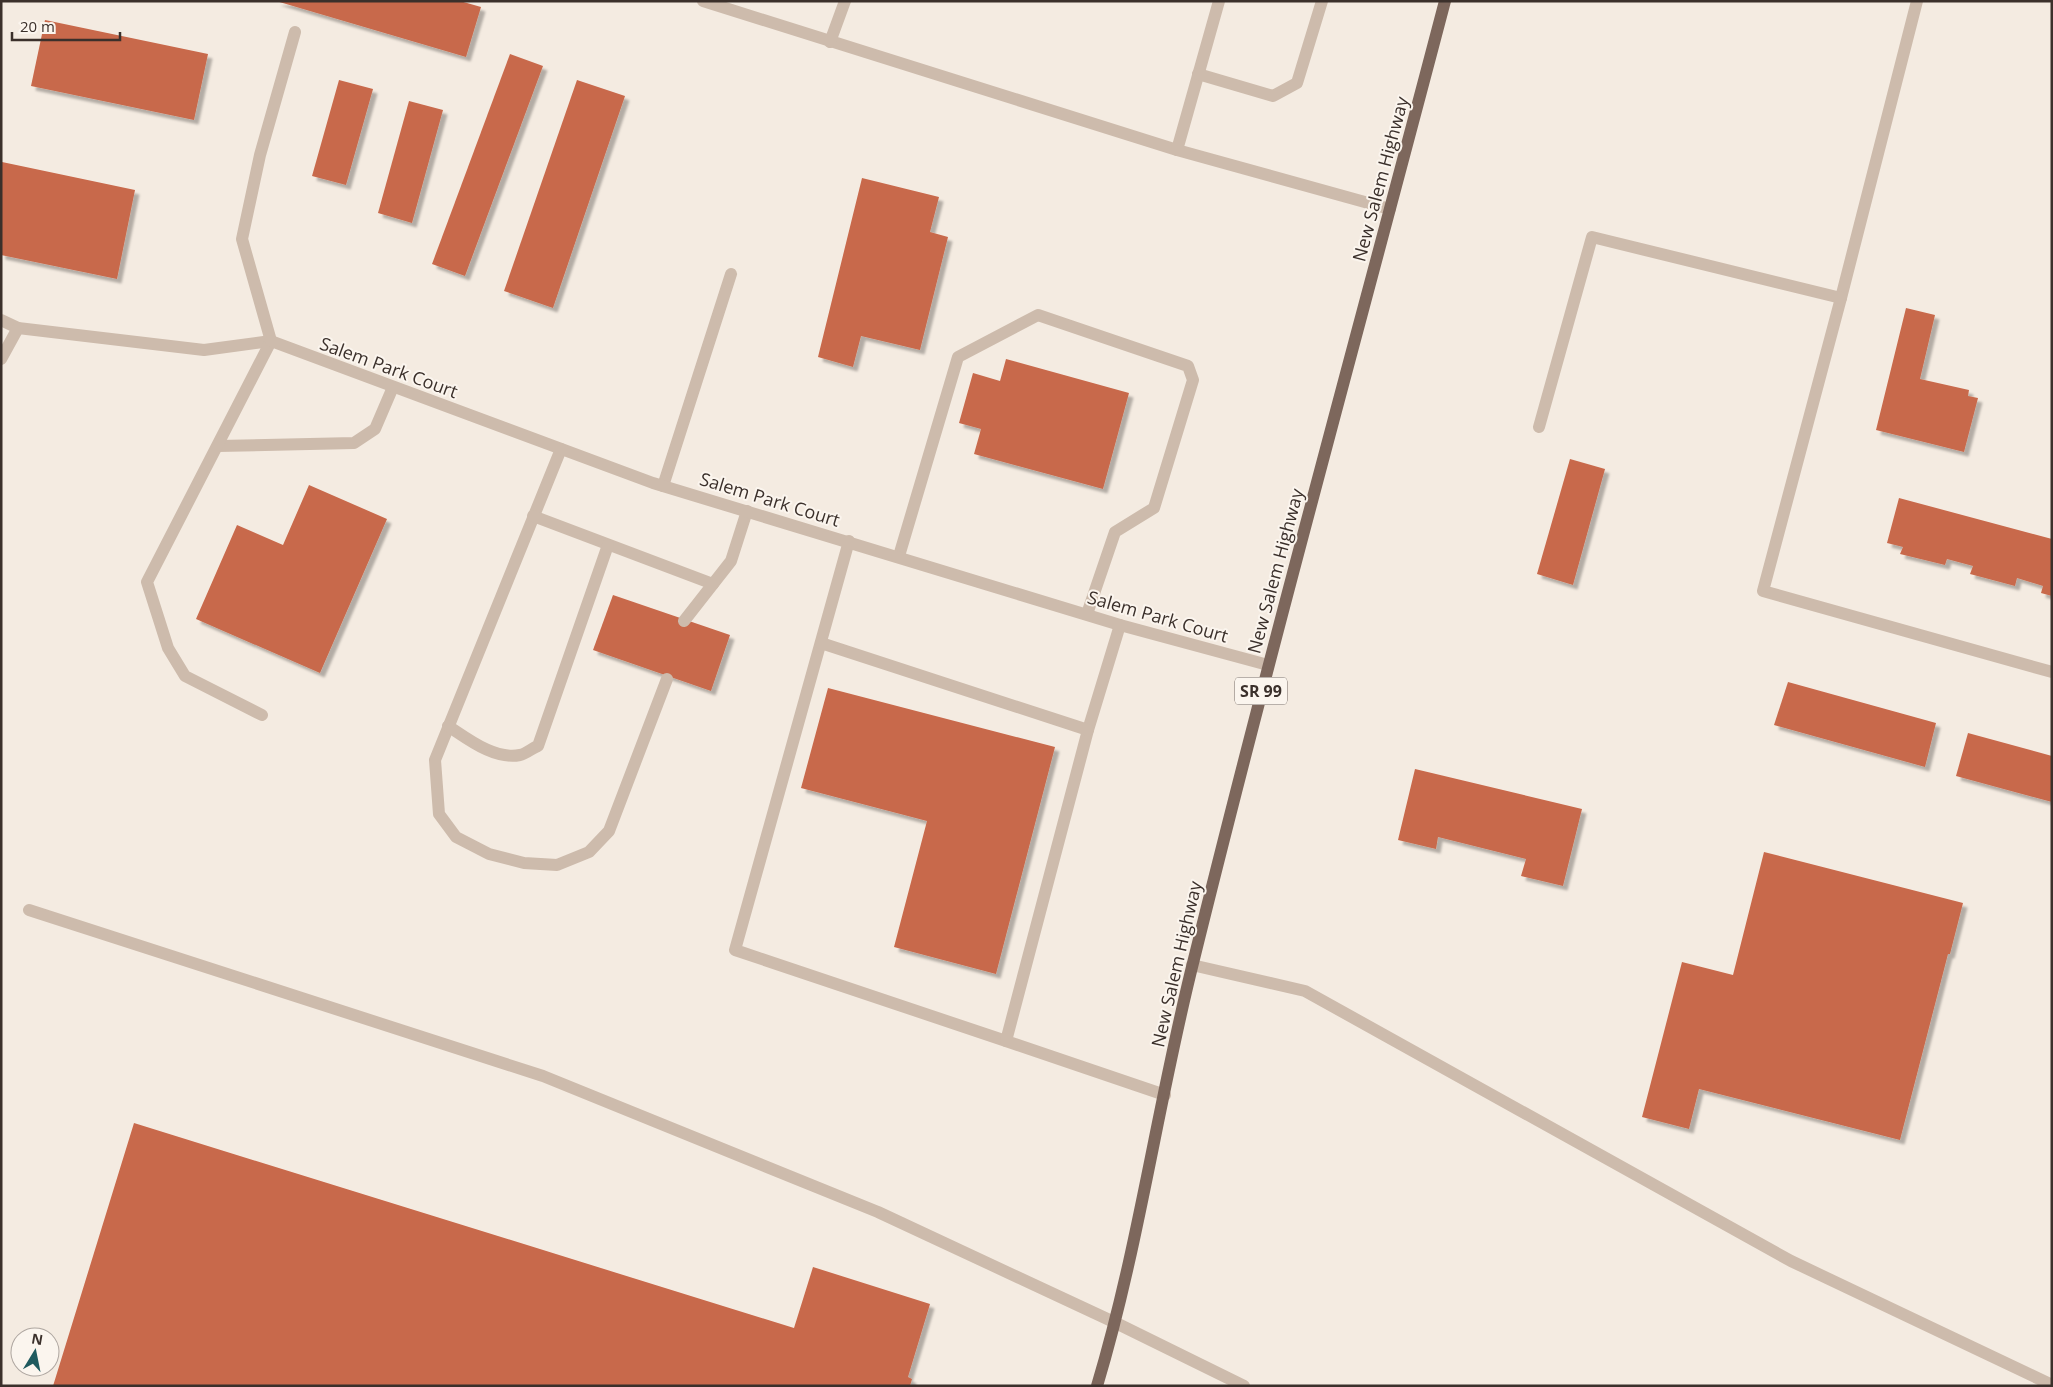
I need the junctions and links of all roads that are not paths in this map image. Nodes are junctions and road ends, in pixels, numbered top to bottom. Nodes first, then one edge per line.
1 (703, 1) edge
2 (845, 1) edge
3 (1219, 1) edge
4 (1322, 1) edge
5 (1444, 1) edge
6 (1917, 1) edge
7 (296, 32) dead end
8 (830, 42) junction
9 (1198, 74) junction
10 (1177, 150) junction
11 (1390, 209) junction
12 (731, 274) dead end
13 (1841, 298) junction
14 (1, 320) edge
15 (18, 328) junction
16 (271, 342) junction
17 (1, 359) edge
18 (392, 386) junction
19 (1539, 427) dead end
20 (218, 446) junction
21 (561, 449) junction
22 (663, 486) junction
23 (747, 511) junction
24 (533, 516) junction
25 (849, 541) junction
26 (608, 544) junction
27 (899, 556) junction
28 (713, 584) junction
29 (1086, 614) junction
30 (684, 621) dead end
31 (1120, 625) junction
32 (821, 643) junction
33 (1268, 665) junction
34 (2052, 672) edge
35 (667, 679) dead end
36 (262, 715) dead end
37 (448, 726) junction
38 (1088, 730) junction
39 (29, 910) dead end
40 (1192, 965) junction
41 (1006, 1041) junction
42 (1165, 1095) junction
43 (1116, 1323) junction
44 (2052, 1385) edge
45 (1097, 1386) edge
46 (1244, 1386) edge

1 - 8 street
2 - 8 street
3 - 9 street
4 - 9 street
5 - 11 main road, New Salem Highway / SR 99
6 - 13 street
7 - 16 street
8 - 10 street
9 - 10 street
10 - 11 street
11 - 33 main road, New Salem Highway / SR 99
12 - 22 street
13 - 19 street
13 - 34 street
14 - 15 street
15 - 16 street
15 - 17 street
16 - 18 street, Salem Park Court
16 - 20 street
18 - 20 street
18 - 21 street, Salem Park Court
20 - 36 street
21 - 22 street, Salem Park Court
21 - 24 street
22 - 23 street, Salem Park Court
23 - 25 street, Salem Park Court
23 - 28 street
24 - 26 street
24 - 37 street
25 - 27 street, Salem Park Court
25 - 32 street
26 - 28 street
26 - 37 street
27 - 29 street, Salem Park Court
27 - 29 street
28 - 30 street
29 - 31 street, Salem Park Court
31 - 33 street, Salem Park Court
31 - 38 street
32 - 38 street
32 - 41 street
33 - 40 main road, New Salem Highway / SR 99
35 - 37 street
38 - 41 street
39 - 43 street
40 - 42 main road, New Salem Highway / SR 99
40 - 44 street
41 - 42 street
42 - 43 main road, New Salem Highway / SR 99
43 - 45 main road, New Salem Highway / SR 99
43 - 46 street

